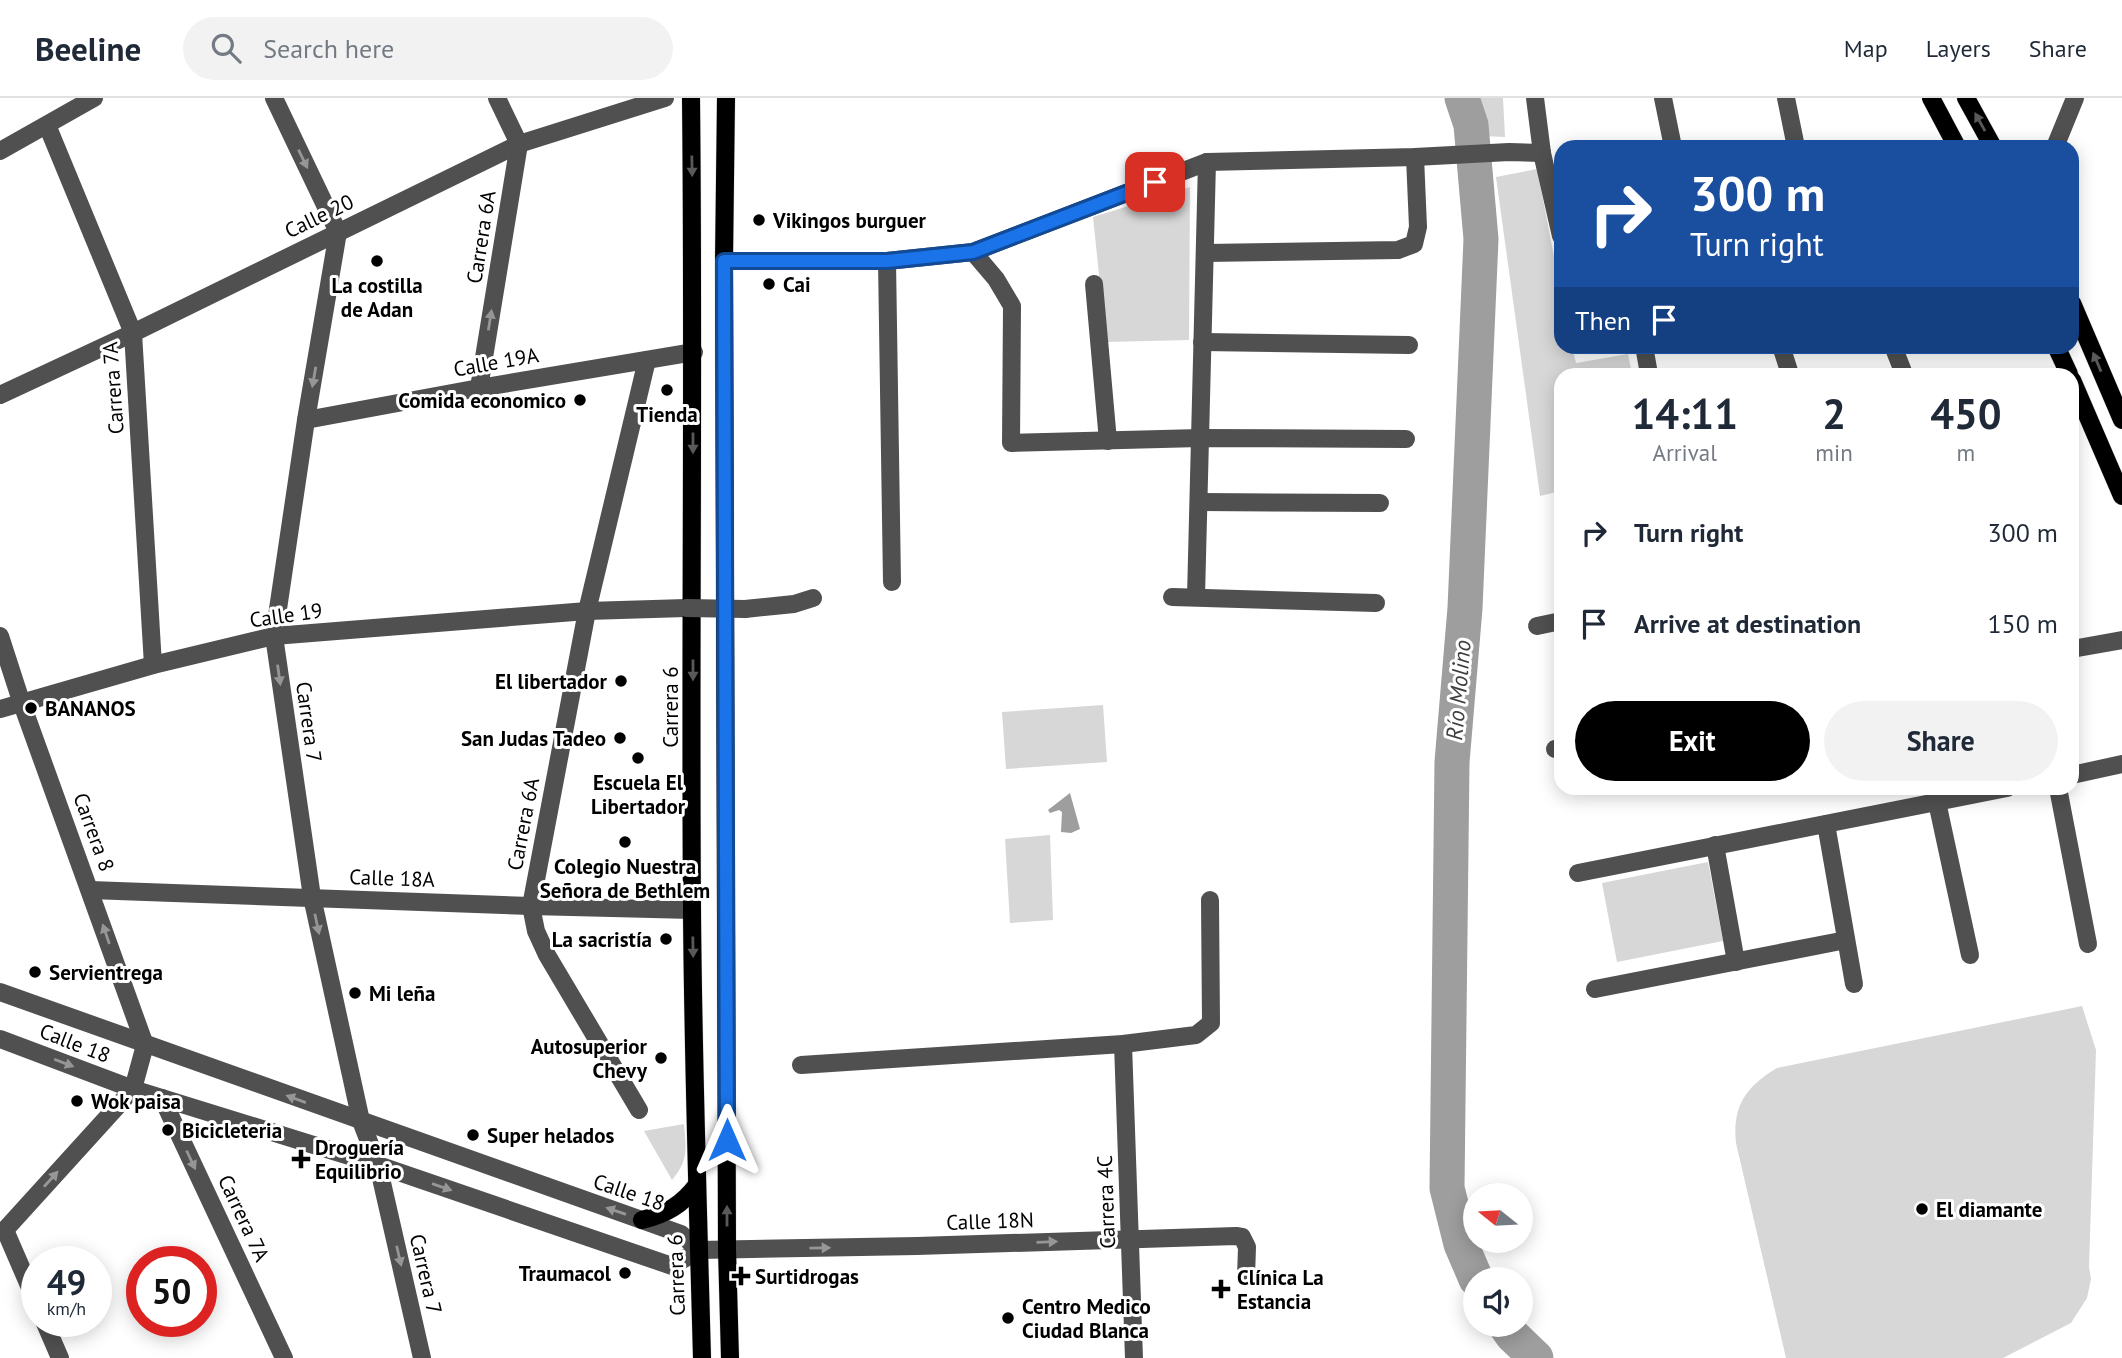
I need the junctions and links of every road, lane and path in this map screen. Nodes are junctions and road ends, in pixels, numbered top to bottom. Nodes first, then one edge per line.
1 (94, 98) edge
2 (274, 98) edge
3 (497, 98) edge
4 (665, 98) edge
5 (691, 98) edge
6 (726, 98) edge
7 (1535, 98) edge
8 (1663, 98) edge
9 (1786, 98) edge
10 (1931, 98) edge
11 (1966, 98) edge
12 (2075, 98) edge
13 (47, 125) junction
14 (1672, 140) edge
15 (1795, 140) edge
16 (1953, 140) edge
17 (1989, 140) edge
18 (2058, 140) edge
19 (519, 144) junction
20 (0, 151) edge
21 (1542, 153) junction
22 (1415, 157) junction
23 (1207, 162) junction
24 (1554, 205) edge
25 (338, 232) junction
26 (973, 252) junction
27 (1205, 253) junction
28 (724, 261) junction
29 (887, 261) junction
30 (1094, 284) dead end
31 (2079, 319) edge
32 (133, 333) junction
33 (1202, 342) junction
34 (1409, 345) dead end
35 (694, 352) junction
36 (647, 360) junction
37 (480, 388) junction
38 (0, 395) edge
39 (2079, 396) edge
40 (306, 420) junction
41 (2122, 420) edge
42 (1200, 438) junction
43 (1406, 439) dead end
44 (1108, 441) junction
45 (2122, 496) edge
46 (1199, 502) junction
47 (1380, 503) dead end
48 (892, 582) dead end
49 (1172, 597) dead end
50 (1196, 597) junction
51 (813, 598) dead end
52 (1376, 603) dead end
53 (587, 611) junction
54 (1554, 622) edge
55 (1537, 626) dead end
56 (0, 636) edge
57 (274, 636) junction
58 (2122, 640) edge
59 (2079, 648) edge
60 (153, 665) junction
61 (22, 704) junction
62 (0, 709) edge
63 (2122, 764) edge
64 (2079, 773) edge
65 (1972, 795) edge
66 (2059, 795) edge
67 (1937, 802) junction
68 (1826, 824) junction
69 (1715, 845) junction
70 (1578, 873) dead end
71 (90, 890) junction
72 (312, 897) junction
73 (1210, 900) dead end
74 (531, 906) junction
75 (692, 910) junction
76 (1846, 940) junction
77 (2088, 944) dead end
78 (1970, 955) dead end
79 (1736, 962) junction
80 (1854, 984) dead end
81 (1595, 989) dead end
82 (0, 992) edge
83 (0, 1039) edge
84 (1123, 1044) junction
85 (145, 1045) junction
86 (801, 1065) dead end
87 (133, 1089) junction
88 (162, 1098) junction
89 (639, 1110) dead end
90 (360, 1121) junction
91 (378, 1165) junction
92 (698, 1185) junction
93 (642, 1220) junction
94 (2, 1229) edge
95 (1131, 1238) junction
96 (727, 1249) junction
97 (699, 1250) junction
98 (21, 1270) edge
99 (1246, 1277) dead end
100 (51, 1337) edge
101 (60, 1358) edge
102 (284, 1358) edge
103 (422, 1358) edge
104 (702, 1358) edge
105 (730, 1358) edge
106 (1134, 1358) edge

1 - 13 street
2 -> 25 street
3 - 19 street
4 - 19 street, Calle 20
5 -> 35 main road, Carrera 6
6 - 28 main road
7 - 21 street
8 - 14 street
9 - 15 street
10 - 16 main road
17 -> 11 main road
12 - 18 street
13 - 20 street
13 - 32 street, Carrera 7A
19 - 25 street, Calle 20
37 -> 19 street, Carrera 6A
21 - 22 street
21 - 24 street
22 - 23 street
22 - 27 street
23 - 26 street
23 - 27 street
25 - 32 street, Calle 20
25 -> 40 street, Carrera 7
26 - 29 street
26 - 44 street
27 - 33 street
28 - 29 street
96 -> 28 main road
29 - 48 street
30 - 44 street
41 -> 31 main road
32 - 38 street, Calle 20
32 - 60 street, Carrera 7A
33 - 34 street
33 - 42 street
35 - 36 street, Calle 19A
35 -> 75 main road, Carrera 6
36 - 37 street, Calle 19A
36 - 53 street, Carrera 6A
37 - 40 street, Calle 19A
39 - 45 main road
40 - 57 street, Carrera 7
42 - 43 street
42 - 44 street
42 - 46 street
46 - 47 street
46 - 50 street
49 - 50 street
50 - 52 street
51 - 53 street, Calle 19, bridge
53 - 57 street, Calle 19
53 - 74 street, Carrera 6A
54 - 55 street
56 - 61 street, Carrera 8
57 - 60 street, Calle 19
57 -> 72 street, Carrera 7
58 - 59 street
60 - 61 street, Calle 19
61 - 62 street, Calle 19
61 - 71 street, Carrera 8
63 - 64 street
65 - 67 street
66 - 77 street
67 - 68 street
67 - 78 street
68 - 69 street
68 - 76 street
69 - 70 street
69 - 79 street
71 - 72 street, Calle 18A
85 -> 71 street, Carrera 8
72 - 74 street, Calle 18A
72 -> 90 street, Carrera 7
73 - 84 street
74 - 75 street, Calle 18A
74 - 89 street, Carrera 6A
75 -> 92 main road, Carrera 6
76 - 79 street
76 - 80 street
79 - 81 street
82 - 85 street, Calle 18
83 -> 87 street, Calle 18
84 - 86 street
84 - 95 street, Carrera 4C
85 - 87 street
90 -> 85 street, Calle 18
87 - 88 street, Calle 18
94 -> 87 street
88 - 91 street, Calle 18
88 -> 102 street, Carrera 7A
90 - 91 street, Carrera 7
93 -> 90 street, Calle 18
91 -> 97 street, Calle 18
91 -> 103 street, Carrera 7
92 - 93 main road
92 - 97 main road, Carrera 6
93 - 97 street, Calle 18
94 - 98 street
96 -> 95 street, Calle 18N
95 - 99 street, Calle 18N
95 - 106 street, Carrera 4C
96 - 97 street, Calle 18N
96 - 105 main road
97 - 104 main road, Carrera 6
100 - 101 street

